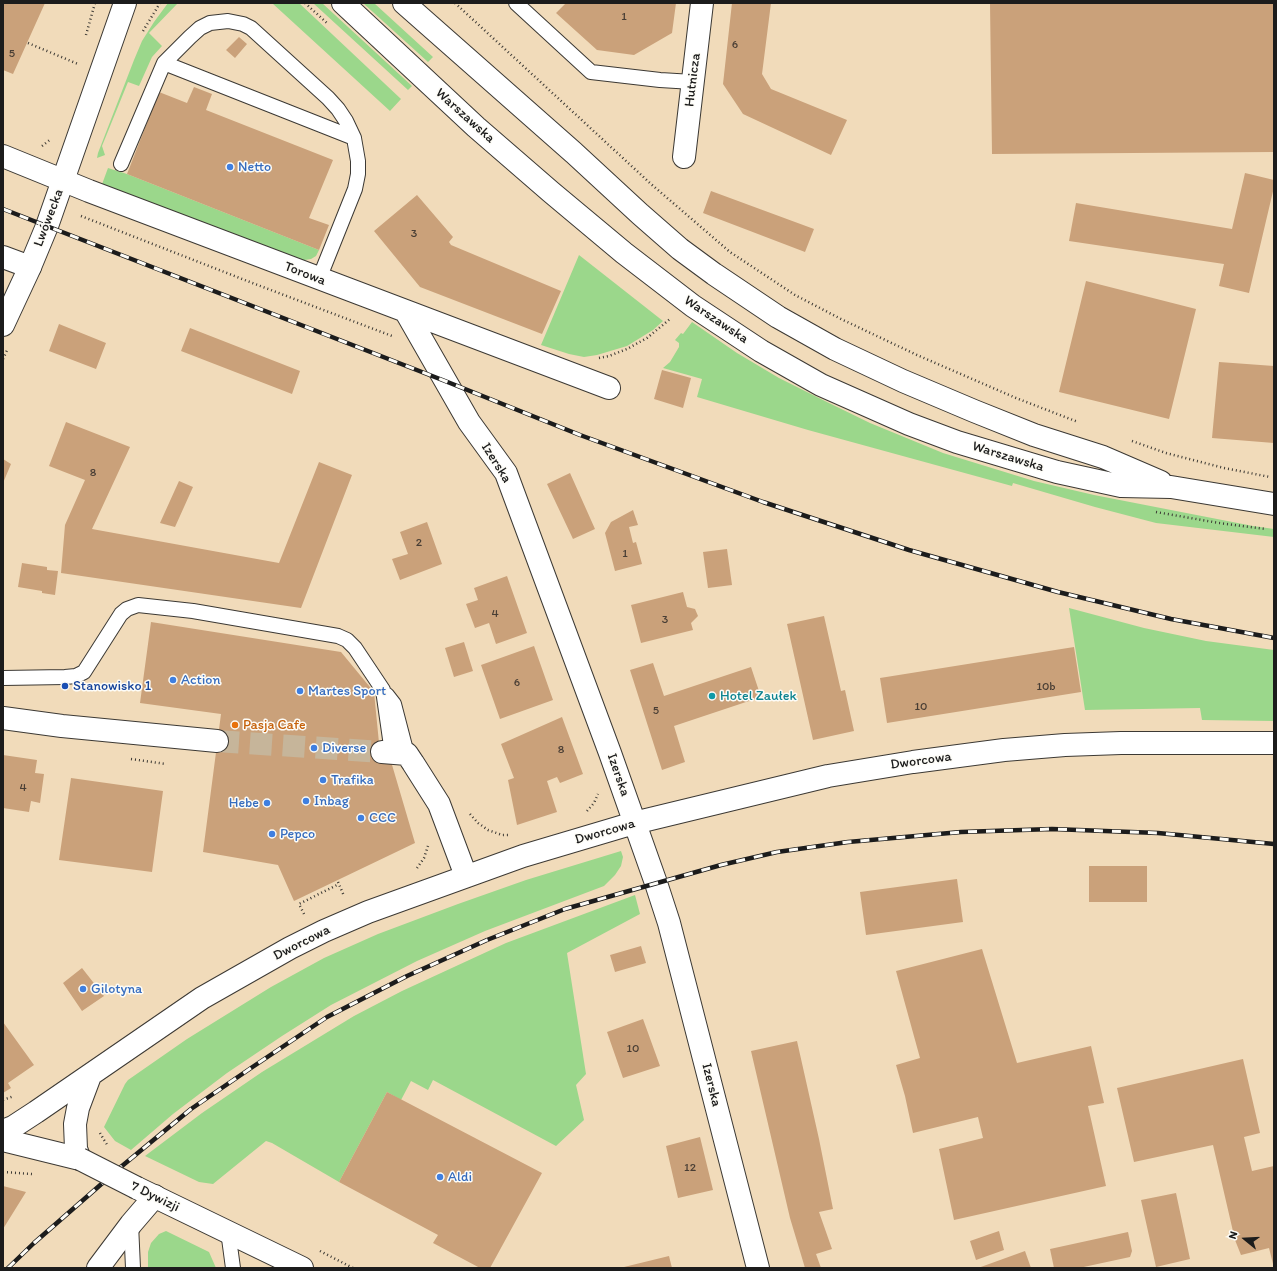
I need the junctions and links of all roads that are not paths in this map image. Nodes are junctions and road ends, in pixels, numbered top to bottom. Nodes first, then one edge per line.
1 (112, 3) edge
2 (125, 3) edge
3 (139, 3) edge
4 (343, 3) edge
5 (404, 3) edge
6 (516, 3) edge
7 (702, 3) edge
8 (112, 38) junction
9 (164, 63) junction
10 (693, 82) junction
11 (88, 107) junction
12 (354, 138) junction
13 (3, 156) edge
14 (684, 157) dead end
15 (121, 164) dead end
16 (63, 181) junction
17 (3, 257) edge
18 (30, 267) junction
19 (319, 279) junction
20 (406, 312) junction
21 (3, 325) edge
22 (609, 388) dead end
23 (1171, 487) junction
24 (1274, 504) edge
25 (3, 678) edge
26 (3, 718) edge
27 (217, 741) tunnel mouth
28 (1274, 744) edge
29 (394, 753) joint
30 (634, 823) junction
31 (466, 876) junction
32 (90, 1076) junction
33 (3, 1132) edge
34 (3, 1140) edge
35 (80, 1159) junction
36 (146, 1192) junction
37 (131, 1224) junction
38 (228, 1231) junction
39 (98, 1268) edge
40 (133, 1268) edge
41 (233, 1268) edge
42 (302, 1268) edge
43 (758, 1268) edge

1 - 11 street, Lwówecka
2 - 8 street, Lwówecka
3 - 8 street
4 - 23 street, Warszawska
5 - 23 street, Warszawska
6 - 10 lane
7 - 10 street, Hutnicza
8 - 11 street, Lwówecka
9 - 12 lane
9 - 12 lane
9 - 15 lane
10 - 14 street, Hutnicza
11 - 16 street, Lwówecka
12 - 19 lane
13 - 16 street, Torowa
16 - 18 street, Lwówecka
16 - 19 street, Torowa
17 - 18 street
18 - 21 street, Lwówecka
19 - 20 street, Torowa
20 - 22 street, Torowa
20 - 30 street, Izerska
23 - 24 street, Warszawska
25 - 29 lane
26 - 27 street
28 - 30 street, Dworcowa
29 - 31 street
30 - 31 street, Dworcowa
30 - 43 street, Izerska
31 - 32 street, Dworcowa
32 - 33 street, Dworcowa
32 - 35 street
34 - 35 street, 7 Dywizji
35 - 36 street, 7 Dywizji, bridge
36 - 37 street
36 - 38 street, 7 Dywizji
37 - 39 street
37 - 40 lane
38 - 41 lane
38 - 42 street, 7 Dywizji

